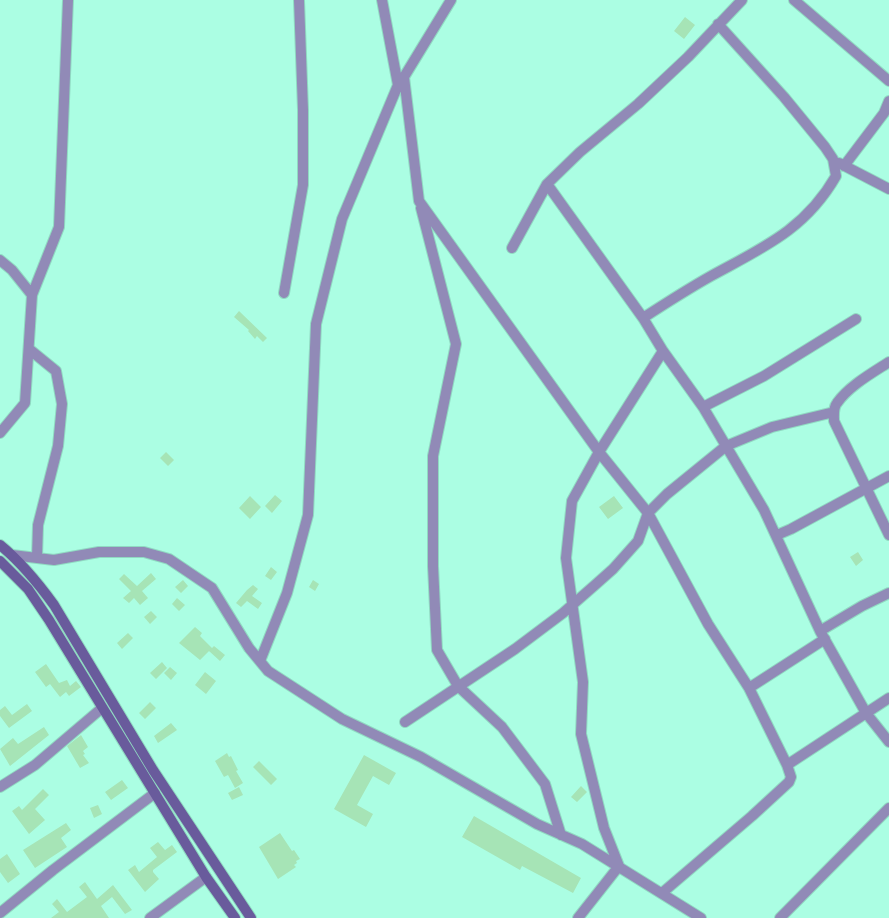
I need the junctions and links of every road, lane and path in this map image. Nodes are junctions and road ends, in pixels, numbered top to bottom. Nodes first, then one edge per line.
1 (68, 0) edge
2 (299, 0) edge
3 (382, 0) edge
4 (451, 0) edge
5 (741, 0) edge
6 (794, 0) edge
7 (718, 24) junction
8 (401, 81) junction
9 (889, 81) edge
10 (889, 101) edge
11 (832, 159) junction
12 (844, 166) junction
13 (547, 184) junction
14 (889, 189) edge
15 (419, 201) junction
16 (512, 248) dead end
17 (0, 260) edge
18 (284, 293) dead end
19 (32, 295) junction
20 (643, 318) junction
21 (856, 319) dead end
22 (29, 349) junction
23 (663, 351) junction
24 (889, 362) edge
25 (703, 407) junction
26 (834, 412) junction
27 (0, 433) edge
28 (726, 446) junction
29 (598, 452) junction
30 (889, 476) edge
31 (866, 490) junction
32 (648, 513) junction
33 (776, 535) junction
34 (889, 535) edge
35 (0, 545) edge
36 (12, 555) junction
37 (37, 558) junction
38 (0, 561) edge
39 (889, 593) edge
40 (572, 605) junction
41 (822, 635) junction
42 (260, 661) junction
43 (458, 686) junction
44 (749, 688) junction
45 (96, 697) junction
46 (889, 698) edge
47 (112, 700) junction
48 (102, 708) junction
49 (866, 713) junction
50 (404, 722) dead end
51 (889, 742) edge
52 (787, 765) junction
53 (1, 784) edge
54 (155, 793) junction
55 (889, 808) edge
56 (562, 835) junction
57 (619, 866) junction
58 (206, 877) junction
59 (662, 893) junction
60 (0, 913) edge
61 (150, 918) edge
62 (235, 918) edge
63 (251, 918) edge
64 (578, 918) edge
65 (701, 918) edge
66 (780, 918) edge

1 - 19 street
2 - 18 street
3 - 8 street
4 - 8 street
5 - 7 street
6 - 9 street
7 - 11 street
7 - 13 street
8 - 15 street
8 - 42 street
10 - 12 street
11 - 12 street
11 - 20 street
12 - 14 street
13 - 16 street
13 - 20 street
15 - 29 street
15 - 43 street
17 - 19 street
19 - 22 street
20 - 23 street
21 - 25 street
22 - 27 street
22 - 37 street
23 - 25 street
23 - 29 street
24 - 26 street
25 - 28 street
26 - 28 street
26 - 31 street
28 - 32 street
28 - 33 street
29 - 32 street
29 - 40 street
30 - 31 street
31 - 33 street
31 - 34 street
32 - 40 street
32 - 44 street
33 - 41 street
35 - 36 street
36 - 37 street
36 - 47 street
37 - 42 street
38 - 45 street
39 - 41 street
40 - 43 street
40 - 57 street
41 - 44 street
41 - 49 street
42 - 56 street
43 - 50 street
43 - 56 street
44 - 52 street
45 - 47 street
45 - 48 street
46 - 49 street
47 - 63 street
48 - 53 street
48 - 54 street
49 - 51 street
49 - 52 street
52 - 59 street
54 - 58 street
54 - 60 street
55 - 66 street
56 - 57 street
57 - 59 street
57 - 64 street
58 - 61 street
58 - 62 street
59 - 65 street

